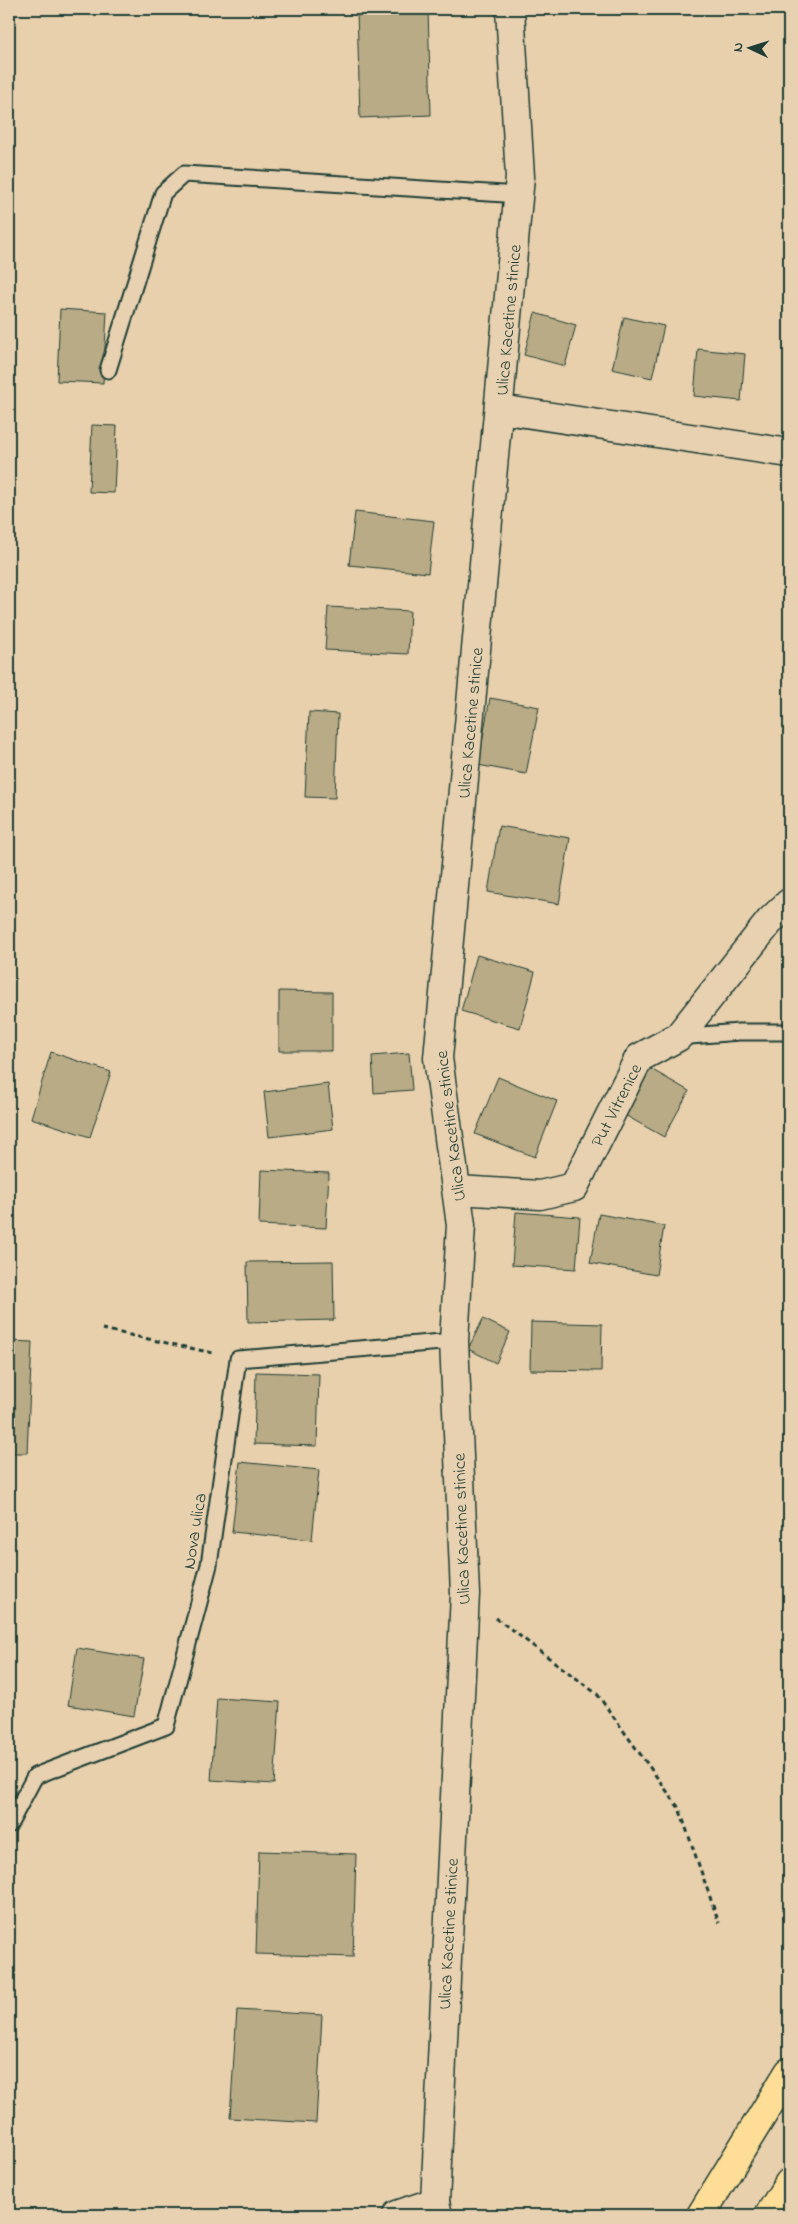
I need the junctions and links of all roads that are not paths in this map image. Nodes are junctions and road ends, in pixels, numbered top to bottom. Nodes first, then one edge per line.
1 (510, 9) edge
2 (519, 195) junction
3 (108, 370) dead end
4 (499, 409) junction
5 (789, 453) edge
6 (789, 903) edge
7 (789, 1032) edge
8 (678, 1037) junction
9 (457, 1190) junction
10 (454, 1341) junction
11 (9, 1825) edge
12 (789, 2072) edge
13 (789, 2183) edge
14 (437, 2209) edge
15 (397, 2215) edge
16 (701, 2215) edge
17 (769, 2215) edge

1 - 2 street, Ulica Kacetine stinice
2 - 3 lane
2 - 4 street, Ulica Kacetine stinice
4 - 5 street
4 - 9 street, Ulica Kacetine stinice
6 - 8 street, Put Vitrenice
7 - 8 lane
8 - 9 street, Put Vitrenice
9 - 10 street, Ulica Kacetine stinice
10 - 11 lane, Nova ulica
10 - 14 street, Ulica Kacetine stinice
12 - 16 main road
13 - 17 main road
14 - 15 street

